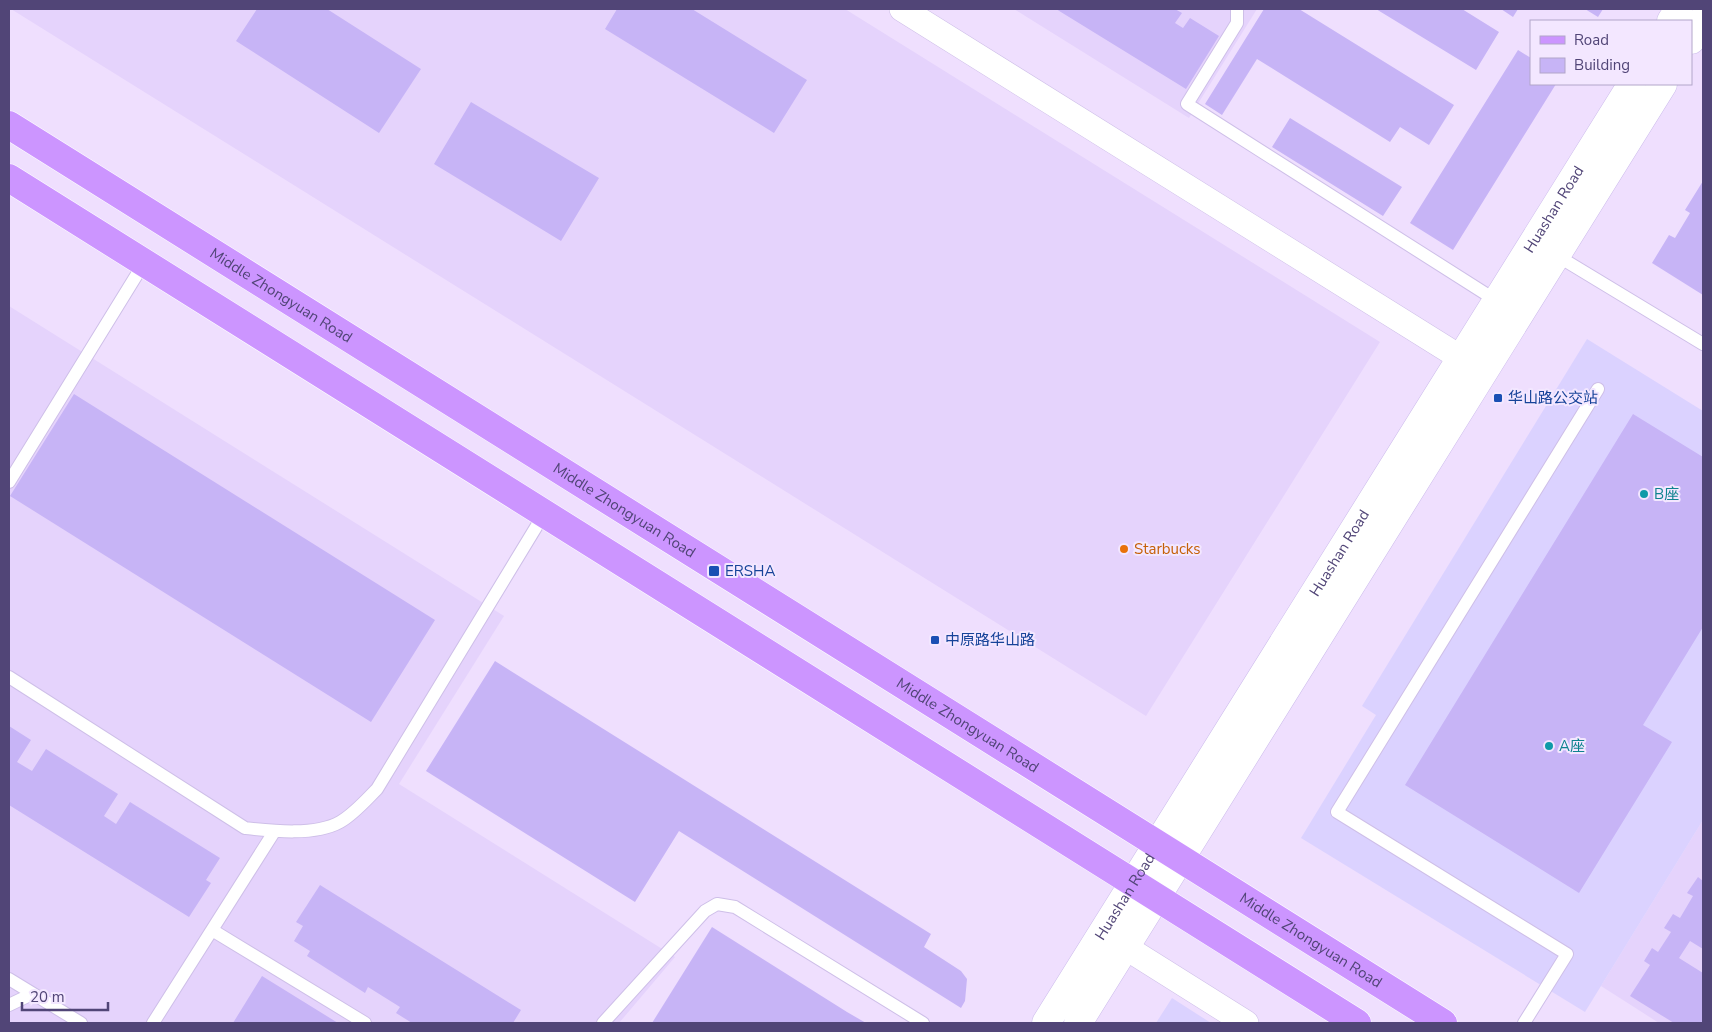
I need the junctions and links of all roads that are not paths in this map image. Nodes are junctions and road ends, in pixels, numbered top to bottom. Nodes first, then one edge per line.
1 (902, 9) edge
2 (1237, 9) edge
3 (1679, 9) edge
4 (1672, 20) edge
5 (1703, 20) edge
6 (1692, 38) edge
7 (1631, 85) edge
8 (1662, 85) edge
9 (9, 125) edge
10 (10, 181) edge
11 (1556, 255) junction
12 (144, 263) junction
13 (1497, 301) junction
14 (1703, 344) edge
15 (1461, 358) junction
16 (1598, 389) dead end
17 (9, 482) edge
18 (544, 514) junction
19 (9, 677) edge
20 (274, 832) junction
21 (1169, 852) junction
22 (1145, 890) junction
23 (212, 930) junction
24 (1125, 947) junction
25 (9, 979) edge
26 (32, 994) junction
27 (9, 1005) edge
28 (81, 1023) edge
29 (153, 1023) edge
30 (365, 1023) edge
31 (603, 1023) edge
32 (923, 1023) edge
33 (1046, 1023) edge
34 (1078, 1023) edge
35 (1246, 1023) edge
36 (1357, 1023) edge
37 (1442, 1023) edge
38 (1524, 1023) edge

1 - 15 street
2 - 13 lane
3 - 4 street
5 - 6 street
7 - 13 street, Huashan Road
8 - 11 street, Huashan Road
9 - 21 main road, Middle Zhongyuan Road
10 - 12 main road
11 - 14 lane
11 - 21 street, Huashan Road
12 - 17 lane
12 - 18 main road
13 - 15 street, Huashan Road
15 - 21 street, Huashan Road
16 - 38 lane
18 - 20 lane
18 - 22 main road
19 - 20 lane
20 - 23 lane
21 - 22 street, Huashan Road
21 - 37 main road, Middle Zhongyuan Road
22 - 24 street, Huashan Road
22 - 33 street, Huashan Road
22 - 36 main road
23 - 29 lane
23 - 30 lane
24 - 34 street, Huashan Road
24 - 35 street
25 - 26 lane
26 - 27 lane
26 - 28 lane
31 - 32 lane

